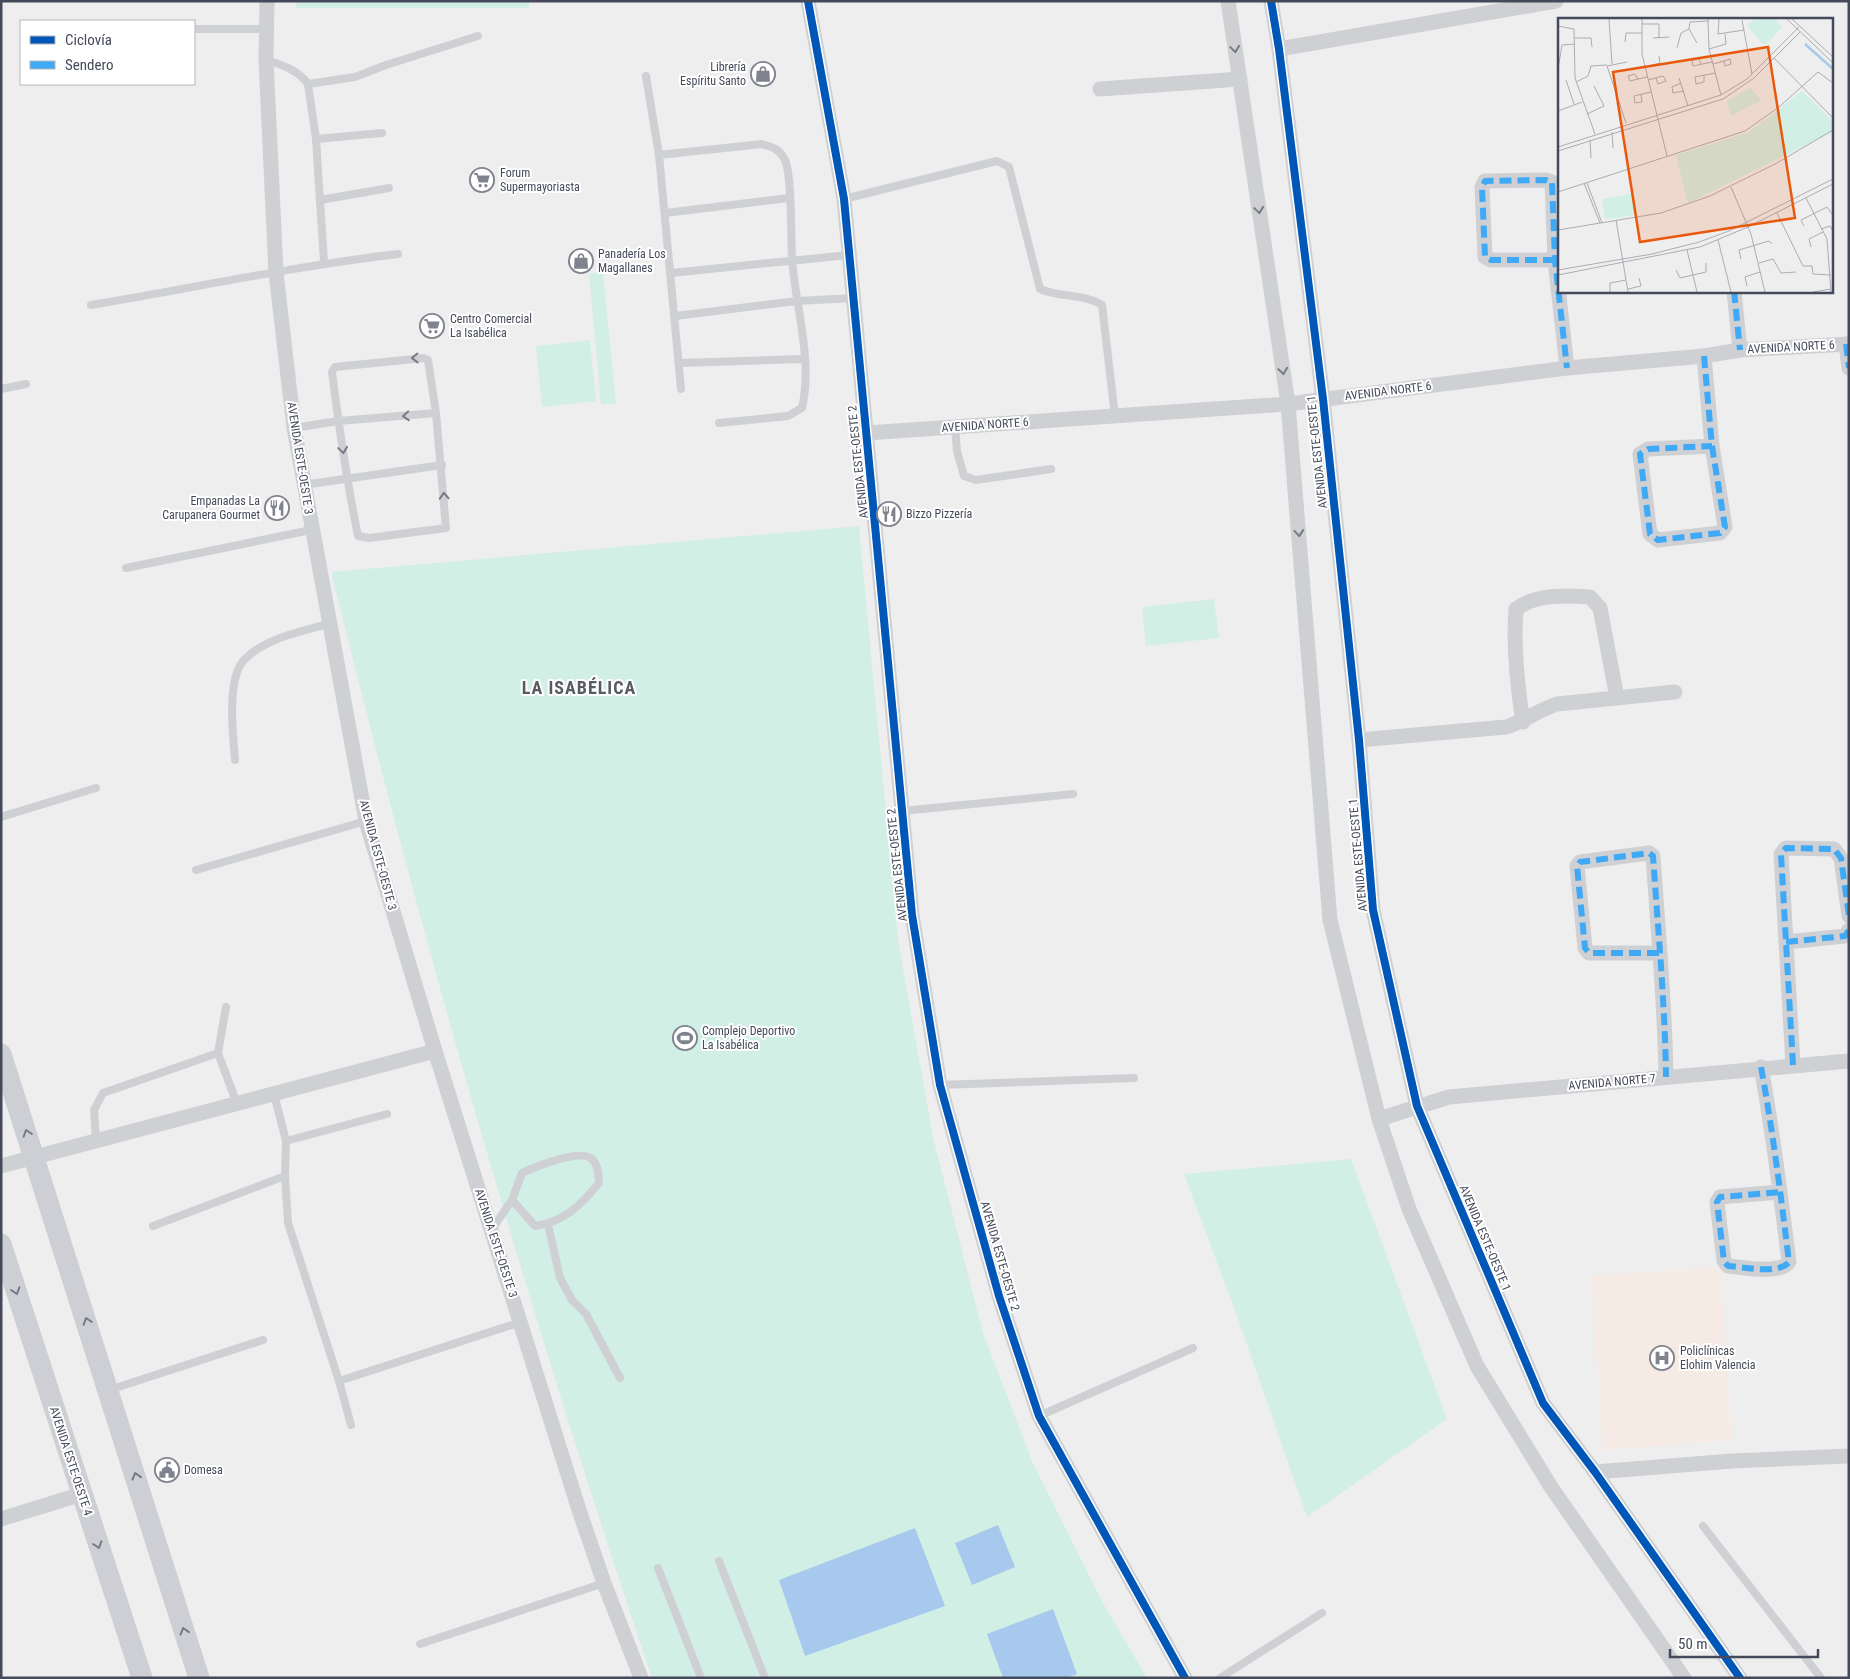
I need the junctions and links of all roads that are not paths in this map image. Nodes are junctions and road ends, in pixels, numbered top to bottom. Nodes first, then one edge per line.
1 (267, 1) edge
2 (808, 1) edge
3 (1228, 1) edge
4 (1271, 1) edge
5 (1556, 1) edge
6 (195, 29) edge
7 (267, 29) junction
8 (478, 36) dead end
9 (1279, 49) junction
10 (266, 60) junction
11 (646, 76) dead end
12 (1240, 78) junction
13 (308, 84) junction
14 (1100, 89) dead end
15 (382, 133) dead end
16 (316, 139) junction
17 (659, 156) junction
18 (389, 188) dead end
19 (789, 198) junction
20 (320, 200) junction
21 (844, 200) junction
22 (665, 213) junction
23 (398, 254) dead end
24 (849, 255) junction
25 (1555, 260) junction
26 (792, 261) junction
27 (324, 262) junction
28 (276, 273) junction
29 (671, 273) junction
30 (1558, 287) edge
31 (1559, 292) edge
32 (1734, 292) edge
33 (853, 298) junction
34 (797, 301) junction
35 (91, 305) dead end
36 (674, 316) junction
37 (1848, 344) edge
38 (1740, 350) junction
39 (1704, 356) junction
40 (804, 359) junction
41 (680, 363) junction
42 (1567, 368) junction
43 (1849, 368) edge
44 (26, 384) dead end
45 (1, 389) edge
46 (681, 389) dead end
47 (1323, 400) junction
48 (1288, 404) junction
49 (436, 412) junction
50 (1115, 416) junction
51 (338, 421) junction
52 (719, 423) dead end
53 (955, 427) junction
54 (294, 428) junction
55 (867, 433) junction
56 (1712, 446) junction
57 (442, 465) junction
58 (1051, 469) dead end
59 (347, 479) junction
60 (303, 485) junction
61 (311, 530) junction
62 (126, 568) dead end
63 (328, 624) junction
64 (1675, 692) dead end
65 (1617, 698) junction
66 (1523, 722) junction
67 (1359, 740) junction
68 (236, 760) dead end
69 (96, 788) dead end
70 (1073, 794) dead end
71 (902, 811) junction
72 (1, 817) edge
73 (366, 821) junction
74 (196, 870) dead end
75 (1849, 916) edge
76 (1849, 930) edge
77 (1786, 942) junction
78 (1659, 953) junction
79 (226, 1007) dead end
80 (435, 1051) junction
81 (218, 1053) junction
82 (1, 1054) edge
83 (1849, 1060) edge
84 (1792, 1065) junction
85 (1761, 1068) junction
86 (1666, 1077) junction
87 (1134, 1078) dead end
88 (940, 1085) junction
89 (274, 1094) junction
90 (237, 1104) junction
91 (1417, 1106) junction
92 (387, 1114) dead end
93 (1379, 1119) junction
94 (286, 1141) junction
95 (96, 1142) junction
96 (35, 1158) junction
97 (1, 1166) edge
98 (285, 1176) junction
99 (1780, 1192) junction
100 (512, 1200) junction
101 (548, 1224) junction
102 (153, 1226) dead end
103 (491, 1230) junction
104 (1, 1244) edge
105 (521, 1322) junction
106 (263, 1340) dead end
107 (1193, 1348) dead end
108 (620, 1378) dead end
109 (339, 1381) junction
110 (109, 1390) junction
111 (1039, 1416) junction
112 (351, 1426) dead end
113 (1849, 1456) edge
114 (1595, 1472) junction
115 (82, 1494) junction
116 (1, 1519) edge
117 (1703, 1526) dead end
118 (719, 1561) dead end
119 (658, 1568) dead end
120 (604, 1584) junction
121 (1322, 1613) dead end
122 (420, 1644) dead end
123 (142, 1678) edge
124 (199, 1678) edge
125 (641, 1678) edge
126 (701, 1678) edge
127 (765, 1678) edge
128 (1185, 1678) edge
129 (1220, 1678) edge
130 (1684, 1678) edge
131 (1740, 1678) edge
132 (1821, 1678) edge

1 - 7 street, AVENIDA ESTE-OESTE 3
2 - 21 street, AVENIDA ESTE-OESTE 2
3 -> 12 street
4 - 9 street, AVENIDA ESTE-OESTE 1
5 - 9 street
6 - 7 lane
7 - 10 street, AVENIDA ESTE-OESTE 3
8 - 13 lane
9 - 47 street, AVENIDA ESTE-OESTE 1
10 - 13 lane
10 - 28 street, AVENIDA ESTE-OESTE 3
11 - 17 lane
12 - 14 street
12 -> 48 street
13 - 16 lane
15 - 16 lane
16 - 20 lane
17 - 19 lane
17 - 22 lane
18 - 20 lane
19 - 22 lane
19 - 26 lane
20 - 27 lane
21 - 24 street, AVENIDA ESTE-OESTE 2
21 - 50 lane
22 - 29 lane
23 - 27 lane
24 - 26 lane
24 - 33 street, AVENIDA ESTE-OESTE 2
25 - 25 street
25 - 30 street
26 - 29 lane
26 - 34 lane
27 - 28 lane
28 - 35 lane
28 - 54 street, AVENIDA ESTE-OESTE 3
29 - 36 lane
31 - 42 street
32 - 38 street
33 - 34 lane
33 - 55 street, AVENIDA ESTE-OESTE 2
34 - 36 lane
34 - 40 lane
36 - 41 lane
37 - 38 street, AVENIDA NORTE 6
37 - 43 street
38 - 39 street, AVENIDA NORTE 6
39 - 42 street, AVENIDA NORTE 6
39 - 56 street
40 - 41 lane
40 - 52 lane
41 - 46 lane
42 - 47 street, AVENIDA NORTE 6
44 - 45 lane
47 - 48 street, AVENIDA NORTE 6
47 - 67 street, AVENIDA ESTE-OESTE 1
48 - 50 street, AVENIDA NORTE 6
48 -> 93 street
49 -> 51 lane
49 -> 51 lane
49 - 57 lane
50 - 53 street, AVENIDA NORTE 6
51 - 54 lane
51 -> 59 lane
53 - 55 street, AVENIDA NORTE 6
53 - 58 lane
54 - 60 street, AVENIDA ESTE-OESTE 3
55 - 71 street, AVENIDA ESTE-OESTE 2
56 - 56 street
57 - 59 lane
59 -> 57 lane
59 - 60 lane
60 - 61 street, AVENIDA ESTE-OESTE 3
61 - 62 lane
61 - 63 street, AVENIDA ESTE-OESTE 3
63 - 68 lane
63 - 73 street, AVENIDA ESTE-OESTE 3
64 - 65 street
65 - 66 street
65 - 66 street
66 - 67 street
67 - 91 street, AVENIDA ESTE-OESTE 1
69 - 72 lane
70 - 71 lane
71 - 88 street, AVENIDA ESTE-OESTE 2
73 - 74 lane
73 - 80 street, AVENIDA ESTE-OESTE 3
75 - 77 street
76 - 77 street
77 - 84 street
78 - 78 street
78 - 86 street
79 - 81 lane
80 - 89 street
80 - 103 street, AVENIDA ESTE-OESTE 3
81 - 90 lane
81 - 95 lane
96 -> 82 main road
83 - 84 street, AVENIDA NORTE 7
84 - 85 street, AVENIDA NORTE 7
85 - 86 street, AVENIDA NORTE 7
85 - 99 street
86 - 91 street, AVENIDA NORTE 7
87 - 88 lane
88 - 111 street, AVENIDA ESTE-OESTE 2
89 - 90 street
89 - 94 lane
90 - 95 street
91 - 93 street, AVENIDA NORTE 7
91 - 114 street, AVENIDA ESTE-OESTE 1
92 - 94 lane
93 - 130 street
94 - 98 lane
95 - 96 street
96 - 97 street
110 -> 96 main road
98 - 102 lane
98 - 109 lane
99 - 99 street
100 - 101 lane
100 - 101 lane
100 - 103 lane
101 - 108 lane
103 - 105 street, AVENIDA ESTE-OESTE 3
104 -> 115 main road, AVENIDA ESTE-OESTE 4
105 - 109 lane
105 - 120 street, AVENIDA ESTE-OESTE 3
106 - 110 lane
107 - 111 lane
109 - 112 lane
124 -> 110 main road
111 - 128 street, AVENIDA ESTE-OESTE 2
113 - 114 street
114 - 131 street, AVENIDA ESTE-OESTE 1
115 - 116 street
115 -> 123 main road, AVENIDA ESTE-OESTE 4
117 - 132 lane
118 - 127 lane
119 - 126 lane
120 - 122 lane
120 - 125 street, AVENIDA ESTE-OESTE 3
121 - 129 lane

